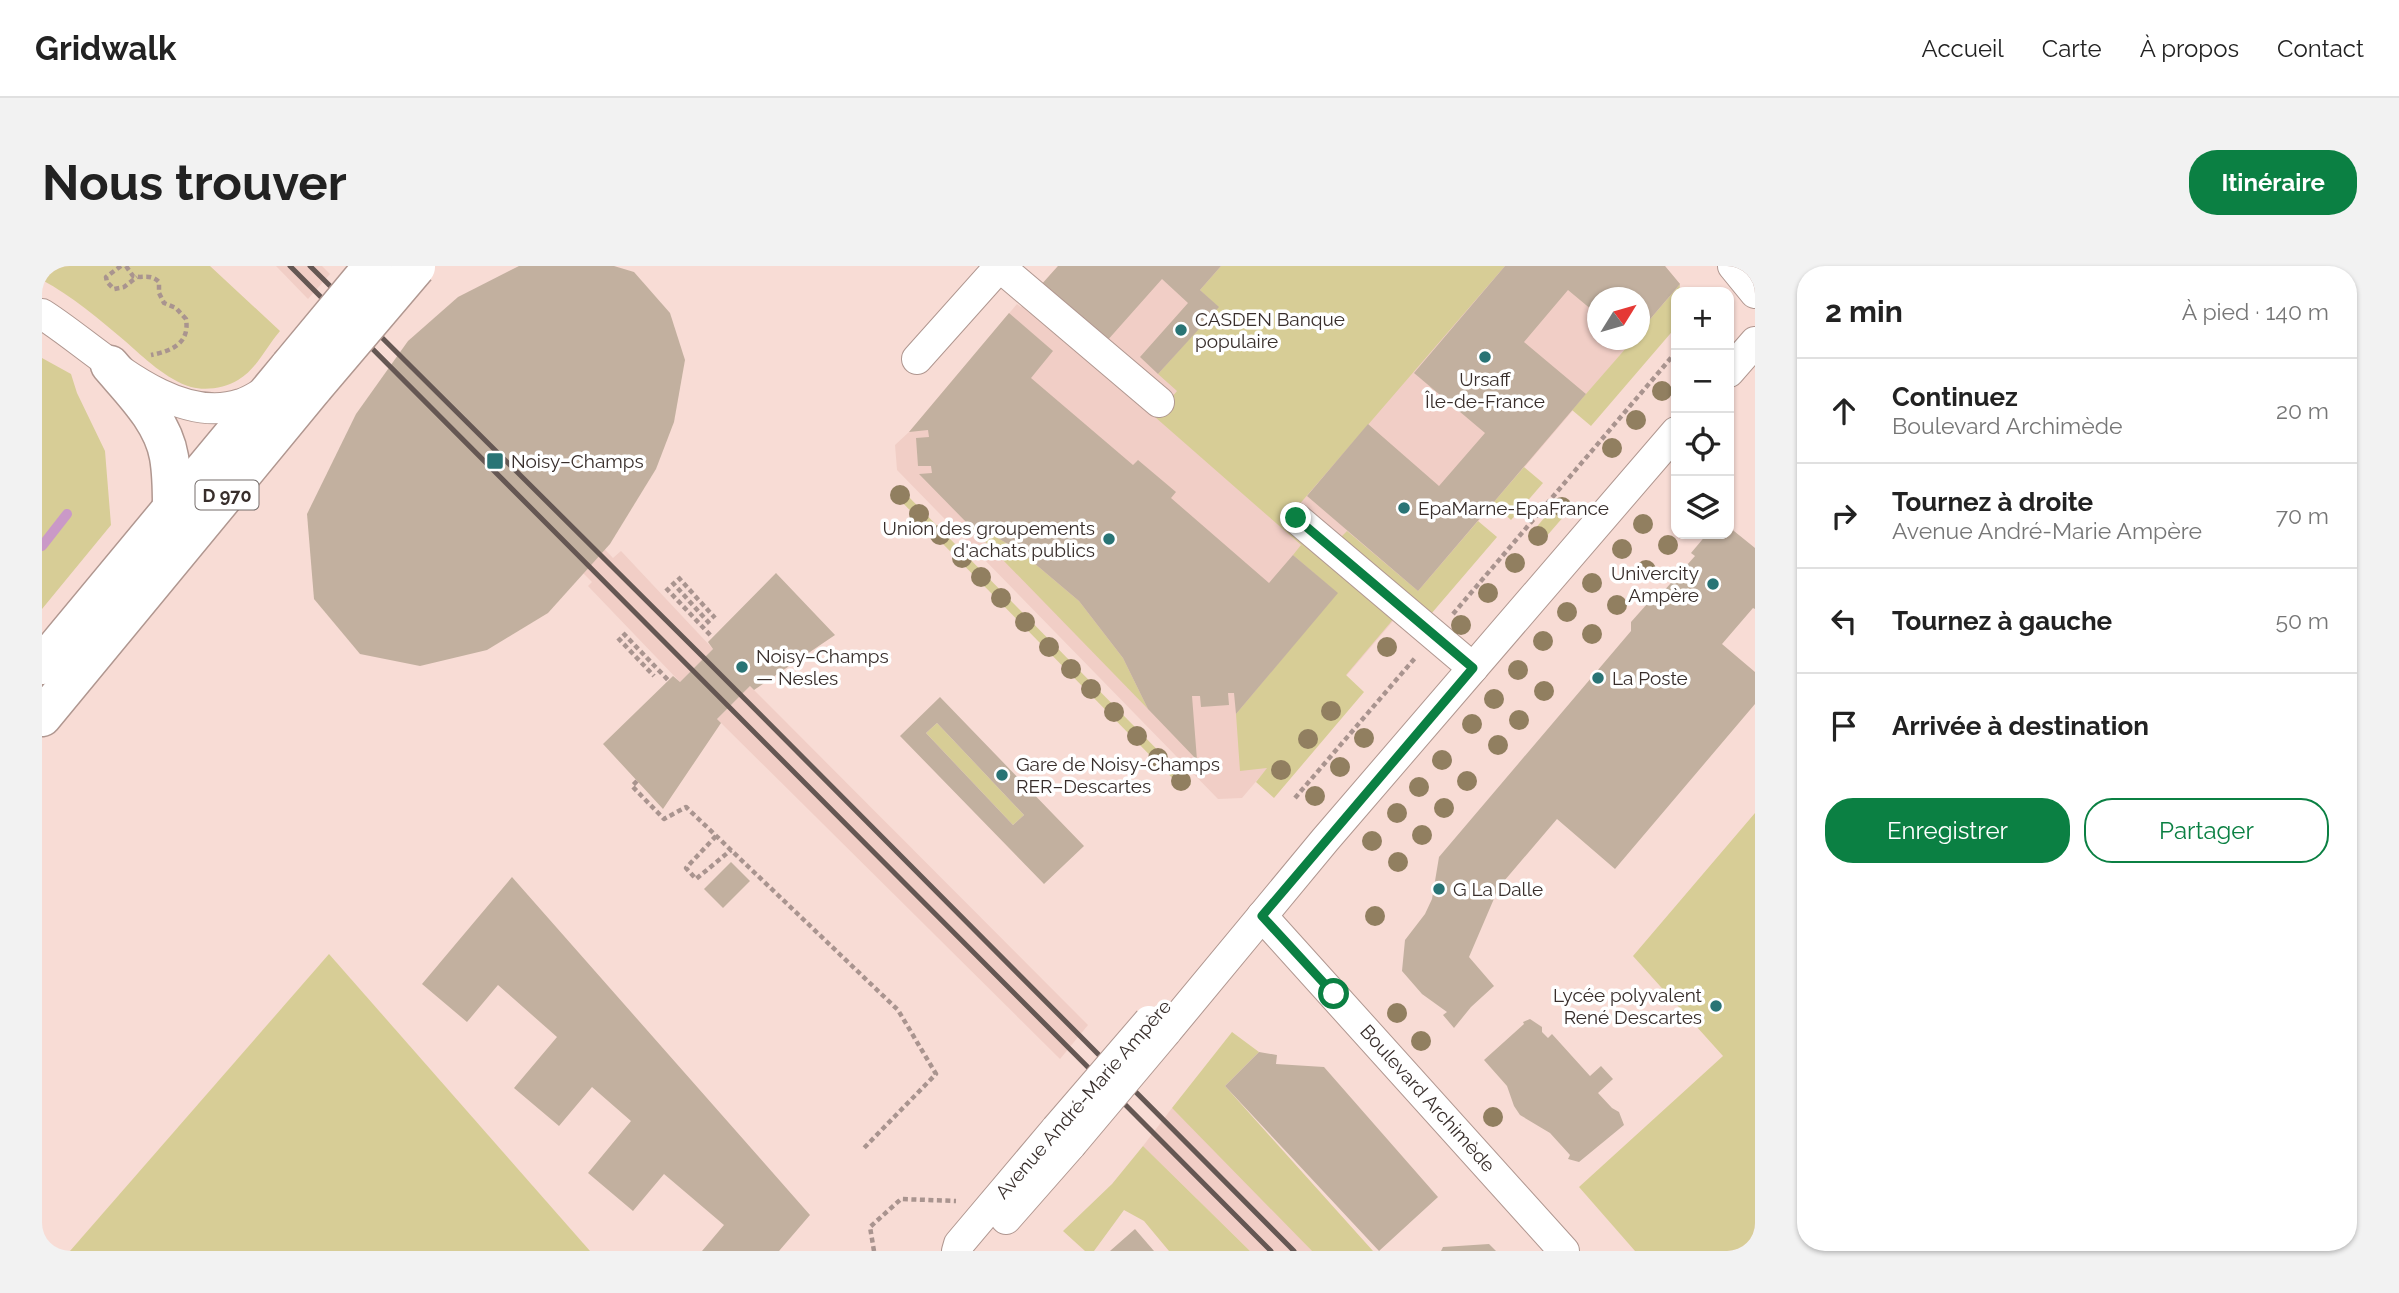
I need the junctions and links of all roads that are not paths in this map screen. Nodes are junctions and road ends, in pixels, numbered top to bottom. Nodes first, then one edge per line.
1 (373, 266) edge
2 (1000, 266) edge
3 (1733, 266) edge
4 (417, 267) edge
5 (1755, 293) edge
6 (42, 314) edge
7 (1755, 342) edge
8 (917, 359) dead end
9 (124, 361) junction
10 (1734, 366) edge
11 (292, 381) junction
12 (1159, 402) dead end
13 (1671, 438) edge
14 (172, 508) junction
15 (1296, 518) dead end
16 (42, 665) edge
17 (1473, 668) junction
18 (42, 717) edge
19 (1262, 916) junction
20 (1063, 1137) junction
21 (957, 1251) edge
22 (979, 1251) edge
23 (1564, 1251) edge

1 - 11 main road, D 970, bridge
2 - 8 street
2 - 12 street
3 - 5 street
4 - 11 main road, D 970, bridge
6 - 9 street
7 - 10 street
9 - 11 street
9 - 14 main road
11 - 14 main road
11 - 18 main road, D 970
13 - 17 street, Avenue André-Marie Ampère
14 - 16 main road
15 - 17 street
17 - 19 street, Avenue André-Marie Ampère
19 - 20 street, Avenue André-Marie Ampère, bridge
19 - 23 street, Boulevard Archimède
20 - 21 street, Avenue André-Marie Ampère
20 - 22 street, Avenue André-Marie Ampère

